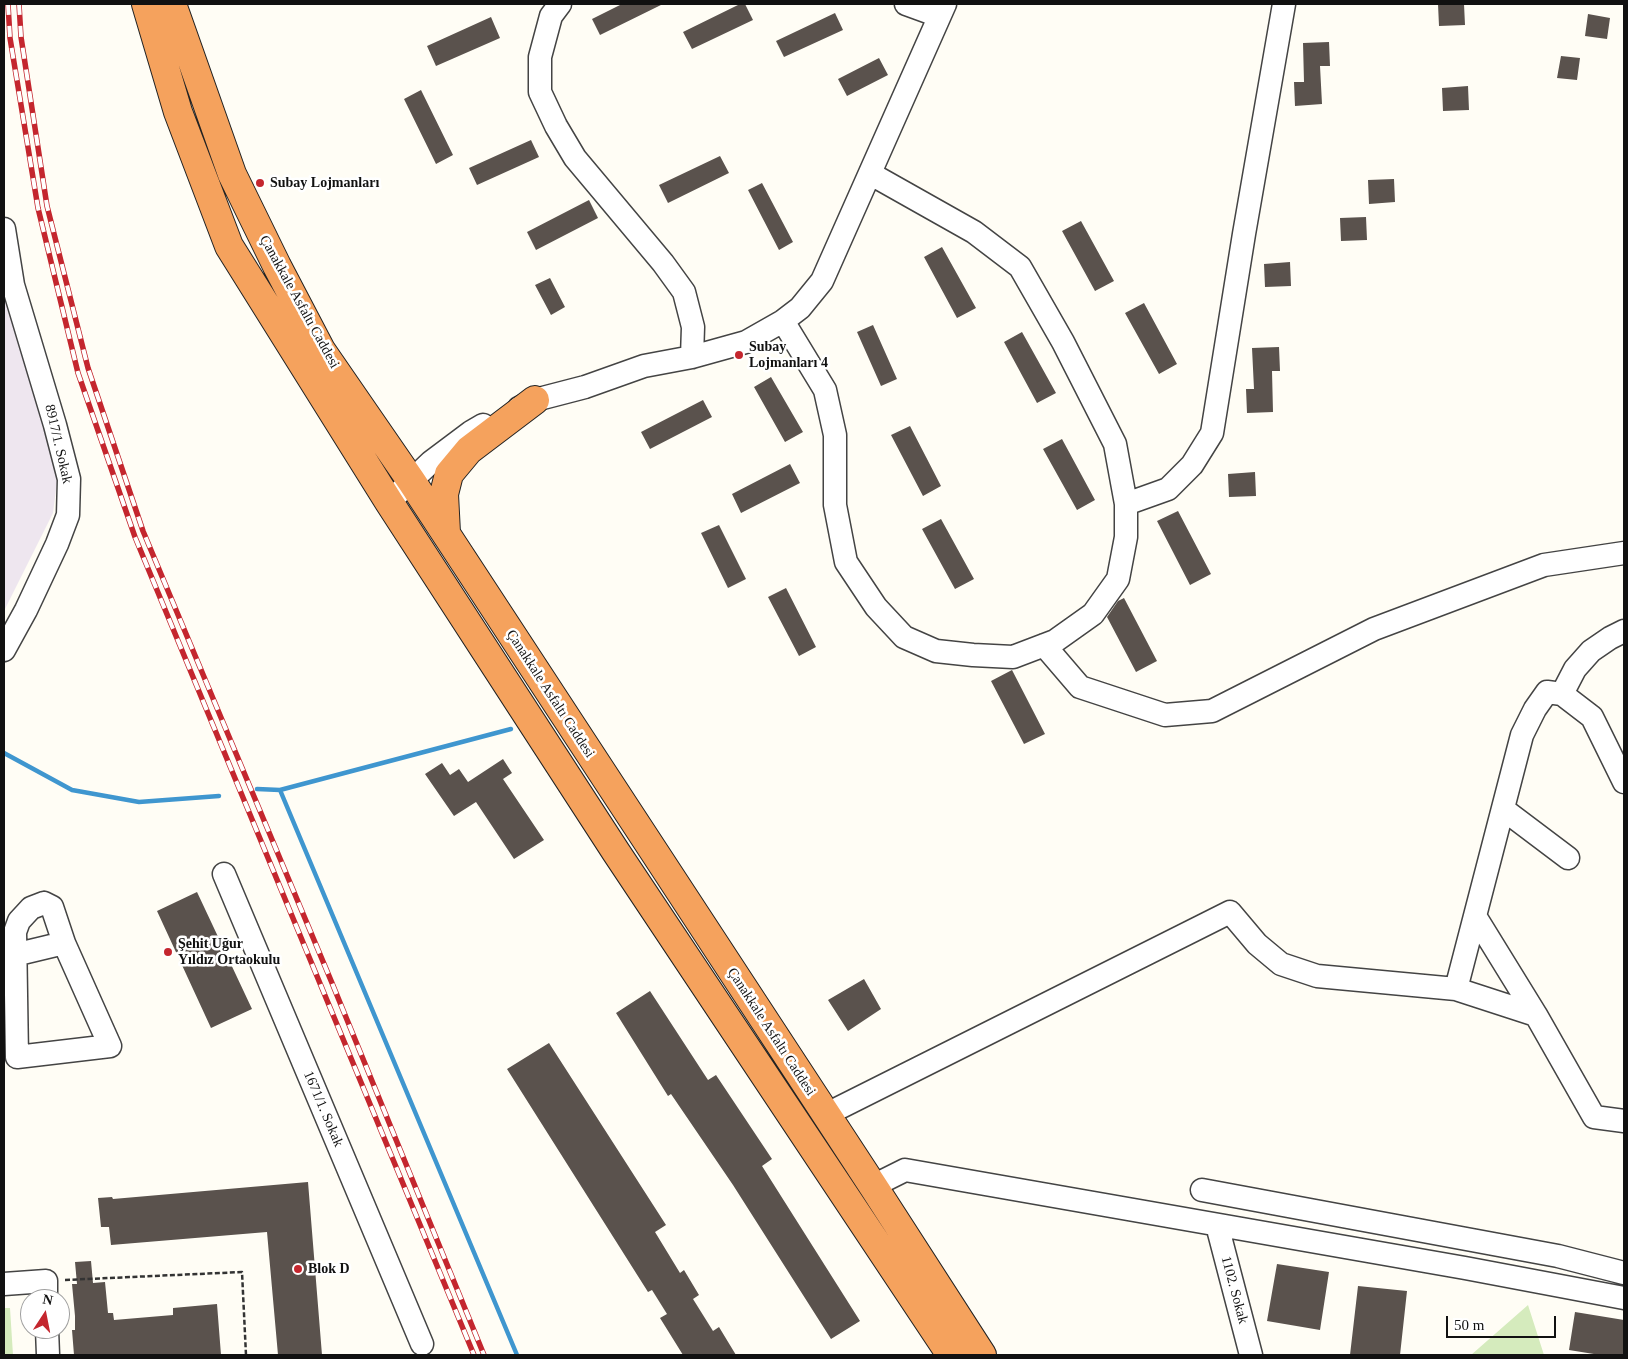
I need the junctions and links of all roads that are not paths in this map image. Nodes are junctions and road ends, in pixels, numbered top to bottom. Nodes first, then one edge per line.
1 (146, 4) edge
2 (172, 4) edge
3 (560, 4) edge
4 (906, 4) edge
5 (1284, 4) edge
6 (942, 10) edge
7 (871, 174) junction
8 (4, 229) edge
9 (783, 321) junction
10 (692, 357) junction
11 (535, 400) junction
12 (412, 482) junction
13 (389, 502) junction
14 (1126, 504) junction
15 (446, 535) junction
16 (1624, 553) edge
17 (1624, 631) edge
18 (1044, 645) junction
19 (4, 650) edge
20 (1562, 694) junction
21 (1624, 782) edge
22 (1503, 809) junction
23 (1568, 858) dead end
24 (224, 874) dead end
25 (1475, 916) junction
26 (64, 943) junction
27 (9, 955) edge
28 (1456, 989) junction
29 (1536, 1015) junction
30 (825, 1115) junction
31 (1624, 1121) edge
32 (873, 1186) junction
33 (1202, 1190) dead end
34 (1218, 1225) junction
35 (1624, 1273) edge
36 (4, 1284) edge
37 (39, 1289) edge
38 (1624, 1298) edge
39 (47, 1339) edge
40 (422, 1344) dead end
41 (48, 1355) edge
42 (951, 1355) edge
43 (982, 1355) edge
44 (1251, 1355) edge

1 - 13 highway, Çanakkale Asfaltı Caddesi
2 - 12 highway, Çanakkale Asfaltı Caddesi
3 - 10 street
4 - 6 street
5 - 14 street
6 - 7 street
7 - 9 street
7 - 14 street
8 - 19 street, 8917/1. Sokak
9 - 10 street
9 - 18 street
10 - 11 street
11 - 12 street
11 - 15 highway
12 - 13 street
12 - 15 highway, Çanakkale Asfaltı Caddesi
13 - 42 highway, Çanakkale Asfaltı Caddesi
14 - 18 street
15 - 30 highway, Çanakkale Asfaltı Caddesi
16 - 18 street
17 - 20 street
20 - 21 street
20 - 22 street
22 - 23 street
22 - 25 street
24 - 40 street, 1671/1. Sokak
25 - 28 street
25 - 29 street
26 - 27 street
26 - 27 street
26 - 27 street
28 - 29 street
28 - 30 street
29 - 31 street
30 - 32 highway, Çanakkale Asfaltı Caddesi
32 - 34 street
32 - 43 highway, Çanakkale Asfaltı Caddesi
33 - 35 street
34 - 38 street
34 - 44 street, 1102. Sokak
36 - 37 street
39 - 41 street

